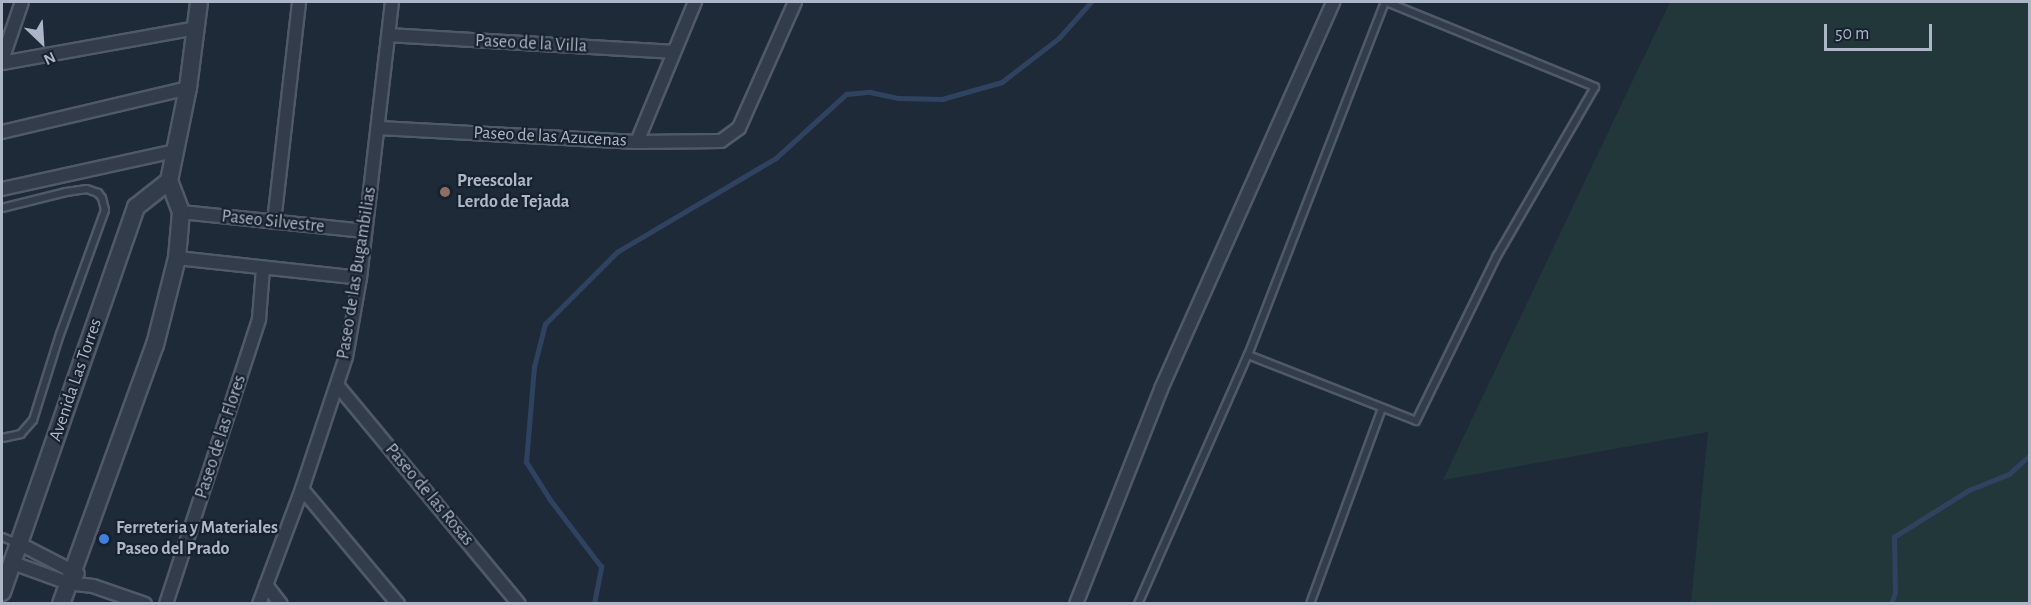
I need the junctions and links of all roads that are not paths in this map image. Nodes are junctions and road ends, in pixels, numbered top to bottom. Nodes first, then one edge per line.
1 (22, 2) edge
2 (199, 2) edge
3 (299, 2) edge
4 (392, 2) edge
5 (695, 2) edge
6 (795, 2) edge
7 (1333, 2) edge
8 (1386, 2) edge
9 (196, 28) junction
10 (389, 35) junction
11 (673, 52) junction
12 (2, 62) edge
13 (188, 88) junction
14 (379, 128) junction
15 (2, 132) edge
16 (637, 142) junction
17 (174, 151) junction
18 (169, 181) junction
19 (2, 189) edge
20 (2, 208) edge
21 (180, 213) junction
22 (274, 222) junction
23 (365, 231) junction
24 (177, 258) junction
25 (263, 268) junction
26 (360, 278) junction
27 (1248, 355) junction
28 (338, 386) junction
29 (1382, 408) junction
30 (2, 438) edge
31 (302, 489) junction
32 (2, 537) edge
33 (20, 544) junction
34 (7, 561) edge
35 (70, 577) junction
36 (266, 585) junction
37 (2, 592) edge
38 (61, 603) edge
39 (145, 603) edge
40 (166, 603) edge
41 (259, 603) edge
42 (281, 603) edge
43 (398, 603) edge
44 (519, 603) edge
45 (1076, 603) edge
46 (1138, 603) edge
47 (1310, 603) edge

1 - 12 street
2 - 9 street
3 - 22 street
4 - 10 street, Paseo de las Bugambilias
5 - 11 street
6 - 16 street, Paseo de las Azucenas
7 - 45 street
8 - 27 lane
8 - 29 lane
9 - 12 street
9 - 13 street
10 - 11 street, Paseo de la Villa
10 - 14 street, Paseo de las Bugambilias
11 - 16 street
13 - 15 street
13 - 17 street
14 - 16 street, Paseo de las Azucenas
14 - 23 street, Paseo de las Bugambilias
17 - 18 street
17 - 19 street
18 - 21 street
18 - 33 street, Avenida Las Torres
20 - 30 lane
21 - 22 street, Paseo Silvestre
21 - 24 street
22 - 23 street, Paseo Silvestre
23 - 26 street, Paseo de las Bugambilias
24 - 25 street
24 - 35 street
25 - 26 street
25 - 40 street, Paseo de las Flores
26 - 28 street, Paseo de las Bugambilias
27 - 29 lane
27 - 46 lane
28 - 31 street, Paseo de las Bugambilias
28 - 44 street, Paseo de las Rosas
29 - 47 lane
31 - 36 street, Paseo de las Bugambilias
31 - 43 street
32 - 33 lane
33 - 34 street, Avenida Las Torres
33 - 35 street
34 - 35 street
34 - 37 street, Avenida Las Torres
35 - 38 street
35 - 39 street
36 - 41 street, Paseo de las Bugambilias
36 - 42 street

